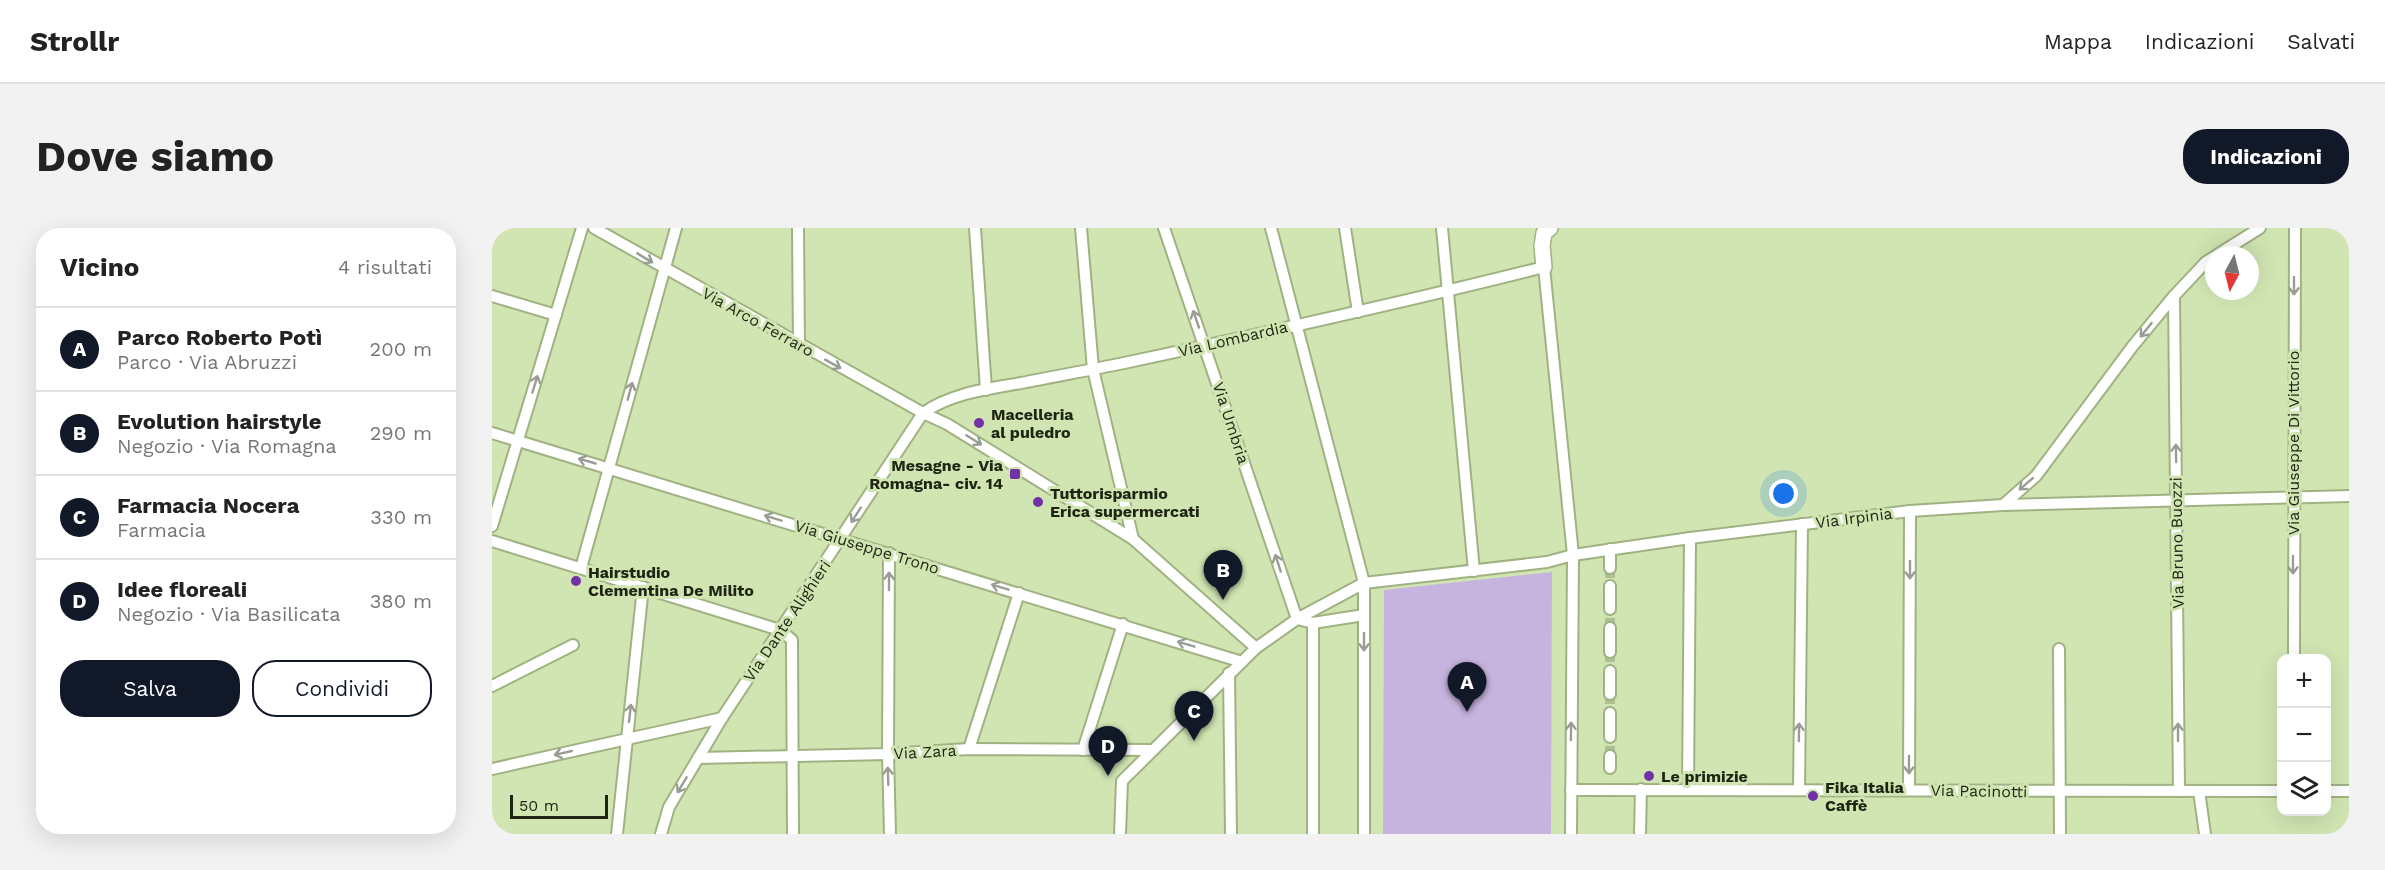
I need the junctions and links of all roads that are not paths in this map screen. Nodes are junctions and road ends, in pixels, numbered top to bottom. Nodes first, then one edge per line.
1 (582, 228) edge
2 (594, 228) edge
3 (675, 228) edge
4 (798, 228) edge
5 (975, 228) edge
6 (1081, 228) edge
7 (1164, 228) edge
8 (1271, 228) edge
9 (1345, 228) edge
10 (1442, 228) edge
11 (1550, 228) edge
12 (2260, 228) edge
13 (2295, 228) edge
14 (2231, 246) edge
15 (2205, 263) edge
16 (1544, 267) junction
17 (663, 269) junction
18 (1448, 291) junction
19 (492, 296) edge
20 (2174, 296) junction
21 (1358, 312) junction
22 (556, 315) junction
23 (1297, 325) junction
24 (799, 345) junction
25 (1205, 346) junction
26 (1093, 369) junction
27 (986, 390) junction
28 (923, 413) junction
29 (492, 433) edge
30 (518, 440) junction
31 (609, 467) junction
32 (2349, 496) edge
33 (2293, 498) junction
34 (2176, 501) junction
35 (2003, 505) junction
36 (1910, 511) junction
37 (1802, 524) junction
38 (492, 526) edge
39 (1690, 538) junction
40 (841, 539) junction
41 (1133, 539) junction
42 (492, 541) edge
43 (1610, 549) junction
44 (889, 554) junction
45 (1573, 555) junction
46 (581, 568) junction
47 (1610, 568) tunnel mouth
48 (1474, 571) junction
49 (1364, 583) junction
50 (1610, 586) tunnel mouth
51 (642, 587) junction
52 (1019, 593) junction
53 (1610, 609) tunnel mouth
54 (1364, 615) junction
55 (1297, 619) junction
56 (1314, 623) junction
57 (1123, 624) junction
58 (1610, 628) tunnel mouth
59 (780, 630) junction
60 (573, 645) dead end
61 (1256, 648) junction
62 (2059, 649) dead end
63 (1610, 652) tunnel mouth
64 (2294, 654) edge
65 (1242, 662) junction
66 (1610, 671) tunnel mouth
67 (1229, 673) junction
68 (492, 686) edge
69 (1610, 694) tunnel mouth
70 (1610, 713) tunnel mouth
71 (722, 718) junction
72 (1610, 737) tunnel mouth
73 (628, 739) junction
74 (969, 749) junction
75 (1083, 750) junction
76 (1152, 750) junction
77 (888, 754) junction
78 (792, 756) junction
79 (1610, 756) tunnel mouth
80 (698, 758) junction
81 (1610, 768) dead end
82 (492, 769) edge
83 (1641, 789) junction
84 (1688, 789) junction
85 (1571, 790) junction
86 (1798, 790) junction
87 (1909, 790) junction
88 (2179, 791) junction
89 (2199, 791) junction
90 (2277, 791) edge
91 (2331, 791) edge
92 (2349, 791) edge
93 (2060, 792) junction
94 (616, 834) edge
95 (662, 834) edge
96 (794, 834) edge
97 (890, 834) edge
98 (1120, 834) edge
99 (1231, 834) edge
100 (1313, 834) edge
101 (1364, 834) edge
102 (1571, 834) edge
103 (1640, 834) edge
104 (2060, 834) edge
105 (2205, 834) edge

1 - 22 street
2 -> 17 street, Via Arco Ferraro
3 - 17 street
4 - 24 street
5 - 27 street
6 - 26 street
25 -> 7 street, Via Umbria
8 - 23 street
9 - 21 street
10 - 18 street
11 - 16 street
12 - 14 street
13 -> 33 street, Via Giuseppe Di Vittorio
15 - 20 street
16 - 18 street, Via Lombardia
16 - 45 street
17 - 24 street, Via Arco Ferraro
31 -> 17 street
18 - 21 street, Via Lombardia
18 - 48 street
19 - 22 street
34 -> 20 street, Via Bruno Buozzi
20 -> 35 street
21 - 23 street, Via Lombardia
30 -> 22 street
23 - 25 street, Via Lombardia
23 - 49 street
24 -> 28 street, Via Arco Ferraro
25 - 26 street, Via Lombardia
55 -> 25 street, Via Umbria
26 - 27 street, Via Lombardia
26 - 41 street
27 - 28 street, Via Lombardia
28 -> 40 street, Via Dante Alighieri
28 -> 41 street, Via Arco Ferraro
29 - 30 street, Via Giuseppe Trono
31 -> 30 street, Via Giuseppe Trono
30 - 38 street
40 -> 31 street, Via Giuseppe Trono
31 - 46 street
32 - 33 street, Via Irpinia
33 - 34 street, Via Irpinia
33 -> 64 street, Via Giuseppe Di Vittorio
34 - 35 street, Via Irpinia
88 -> 34 street, Via Bruno Buozzi
35 - 36 street, Via Irpinia
36 - 37 street, Via Irpinia
36 -> 87 street
37 - 39 street, Via Irpinia
86 -> 37 street
39 - 43 street, Via Irpinia
39 - 84 street
40 - 44 street, Via Giuseppe Trono
40 - 59 street, Via Dante Alighieri
41 - 61 street, Via Arco Ferraro
42 - 46 street
43 - 45 street, Via Irpinia
43 - 47 street
52 -> 44 street, Via Giuseppe Trono
77 -> 44 street
45 - 48 street, Via Irpinia
85 -> 45 street
46 - 51 street
48 - 49 street, Via Irpinia
49 - 54 street
49 - 55 street
50 - 53 street
51 - 59 street
73 -> 51 street
52 - 57 street, Via Giuseppe Trono
52 - 74 street
54 - 56 street
54 -> 101 street
55 - 56 street
55 - 61 street
56 - 100 street
65 -> 57 street, Via Giuseppe Trono
57 - 75 street
58 - 63 street
59 - 71 street, Via Dante Alighieri
59 - 78 street
60 - 68 street
61 - 65 street
62 - 93 street
65 - 67 street
66 - 69 street
67 - 76 street
67 - 99 street
70 - 72 street
71 - 73 street
71 - 80 street, Via Dante Alighieri
73 -> 82 street
73 - 94 street
74 - 75 street, Via Zara
74 - 77 street, Via Zara
75 - 76 street, Via Zara
76 - 98 street
77 - 78 street, Via Zara
97 -> 77 street
78 - 80 street, Via Zara
78 - 96 street
79 - 81 street
80 -> 95 street, Via Dante Alighieri
83 - 84 street, Via Pacinotti
83 - 85 street, Via Pacinotti
83 - 103 street
84 - 86 street, Via Pacinotti
85 - 102 street
86 - 87 street, Via Pacinotti
87 - 93 street, Via Pacinotti
88 - 89 street, Via Pacinotti
88 - 93 street, Via Pacinotti
89 - 90 street, Via Pacinotti
89 - 105 street
91 - 92 street
93 - 104 street

